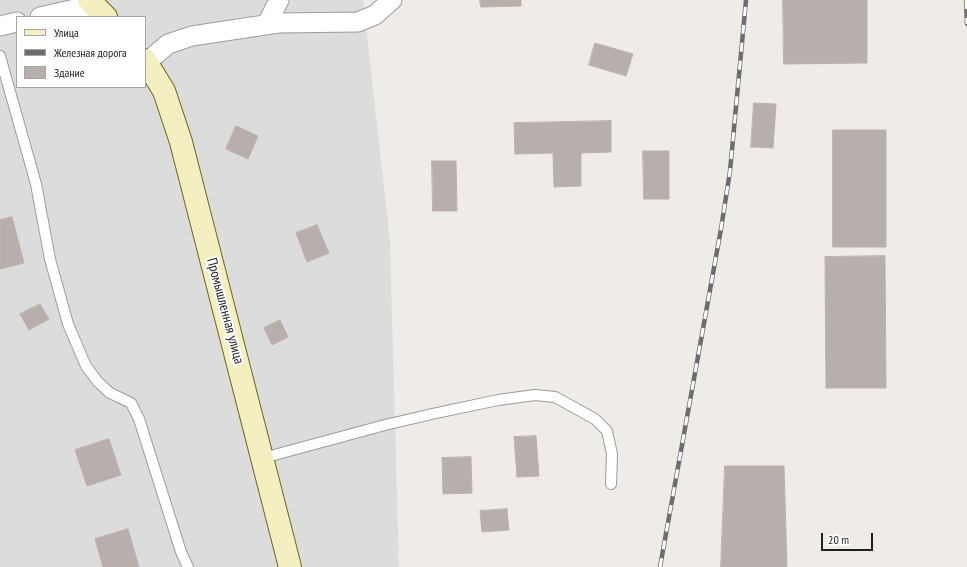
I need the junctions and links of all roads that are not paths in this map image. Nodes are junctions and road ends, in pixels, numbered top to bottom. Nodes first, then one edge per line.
1 (279, 0) edge
2 (392, 0) edge
3 (96, 7) edge
4 (46, 16) edge
5 (16, 22) edge
6 (267, 24) junction
7 (0, 26) edge
8 (0, 56) edge
9 (146, 61) edge
10 (263, 458) junction
11 (611, 484) dead end
12 (188, 567) edge
13 (290, 567) edge

1 - 6 street
2 - 6 street
3 - 4 street
5 - 7 street
6 - 9 street
8 - 12 lane
9 - 10 street, Промышленная улица
10 - 11 lane
10 - 13 street, Промышленная улица

